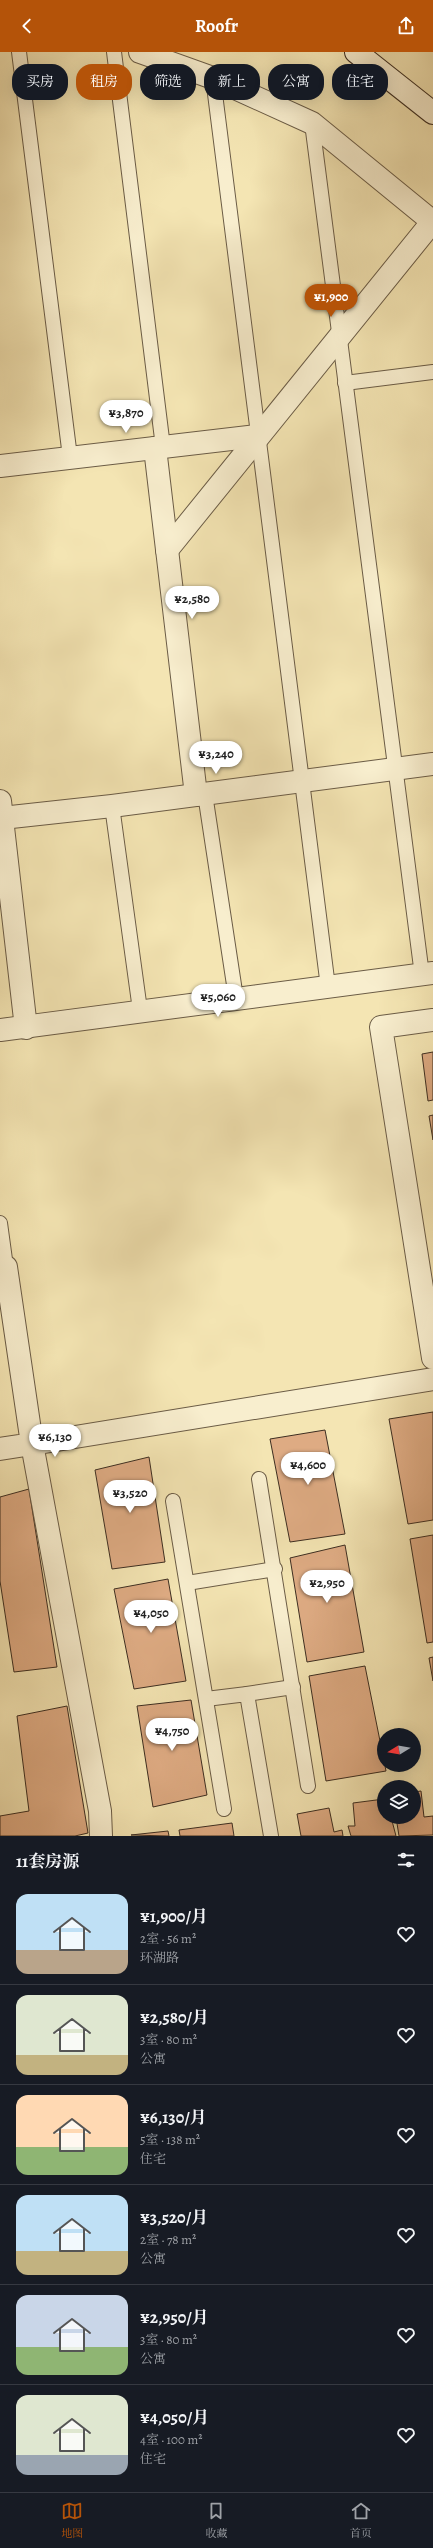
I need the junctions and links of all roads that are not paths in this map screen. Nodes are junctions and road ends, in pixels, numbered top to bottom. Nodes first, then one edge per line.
1 (19, 52) edge
2 (114, 52) edge
3 (140, 52) edge
4 (356, 52) edge
5 (204, 75) edge
6 (260, 99) edge
7 (216, 100) edge
8 (433, 113) edge
9 (312, 123) junction
10 (433, 222) edge
11 (339, 335) junction
12 (433, 372) edge
13 (345, 383) junction
14 (257, 436) junction
15 (159, 447) junction
16 (70, 457) junction
17 (0, 466) edge
18 (167, 550) junction
19 (433, 764) edge
20 (395, 769) junction
21 (301, 781) junction
22 (201, 795) junction
23 (112, 806) junction
24 (1, 809) edge
25 (427, 974) edge
26 (328, 987) junction
27 (236, 998) junction
28 (140, 1010) junction
29 (433, 1020) edge
30 (26, 1028) junction
31 (0, 1030) edge
32 (0, 1223) edge
33 (3, 1268) edge
34 (433, 1358) edge
35 (433, 1379) edge
36 (32, 1444) junction
37 (0, 1449) edge
38 (260, 1480) dead end
39 (173, 1501) dead end
40 (275, 1569) junction
41 (187, 1583) junction
42 (293, 1687) junction
43 (247, 1694) junction
44 (206, 1699) junction
45 (308, 1786) dead end
46 (224, 1809) dead end
47 (101, 1836) edge
48 (270, 1836) edge

1 - 16 lane
2 - 15 lane
3 - 5 street
4 - 8 street
6 - 9 street
7 - 14 lane
9 - 10 street
9 - 11 lane
10 - 11 street
11 - 13 lane
11 - 14 street
12 - 13 lane
13 - 20 lane
14 - 15 street
14 - 18 street
14 - 21 lane
15 - 16 street
15 - 18 street
16 - 17 street
18 - 22 street
19 - 20 street
20 - 21 street
20 - 25 lane
21 - 22 street
21 - 26 lane
22 - 23 street
22 - 27 lane
23 - 24 street
23 - 28 lane
24 - 30 street
25 - 26 street
26 - 27 street
27 - 28 street
28 - 30 street
29 - 34 street
30 - 31 street
32 - 33 lane
33 - 36 street
35 - 36 street
36 - 37 street
36 - 47 street
38 - 40 lane
39 - 41 lane
40 - 41 lane
40 - 42 lane
41 - 44 lane
42 - 43 lane
42 - 45 lane
43 - 44 lane
43 - 48 lane
44 - 46 lane

